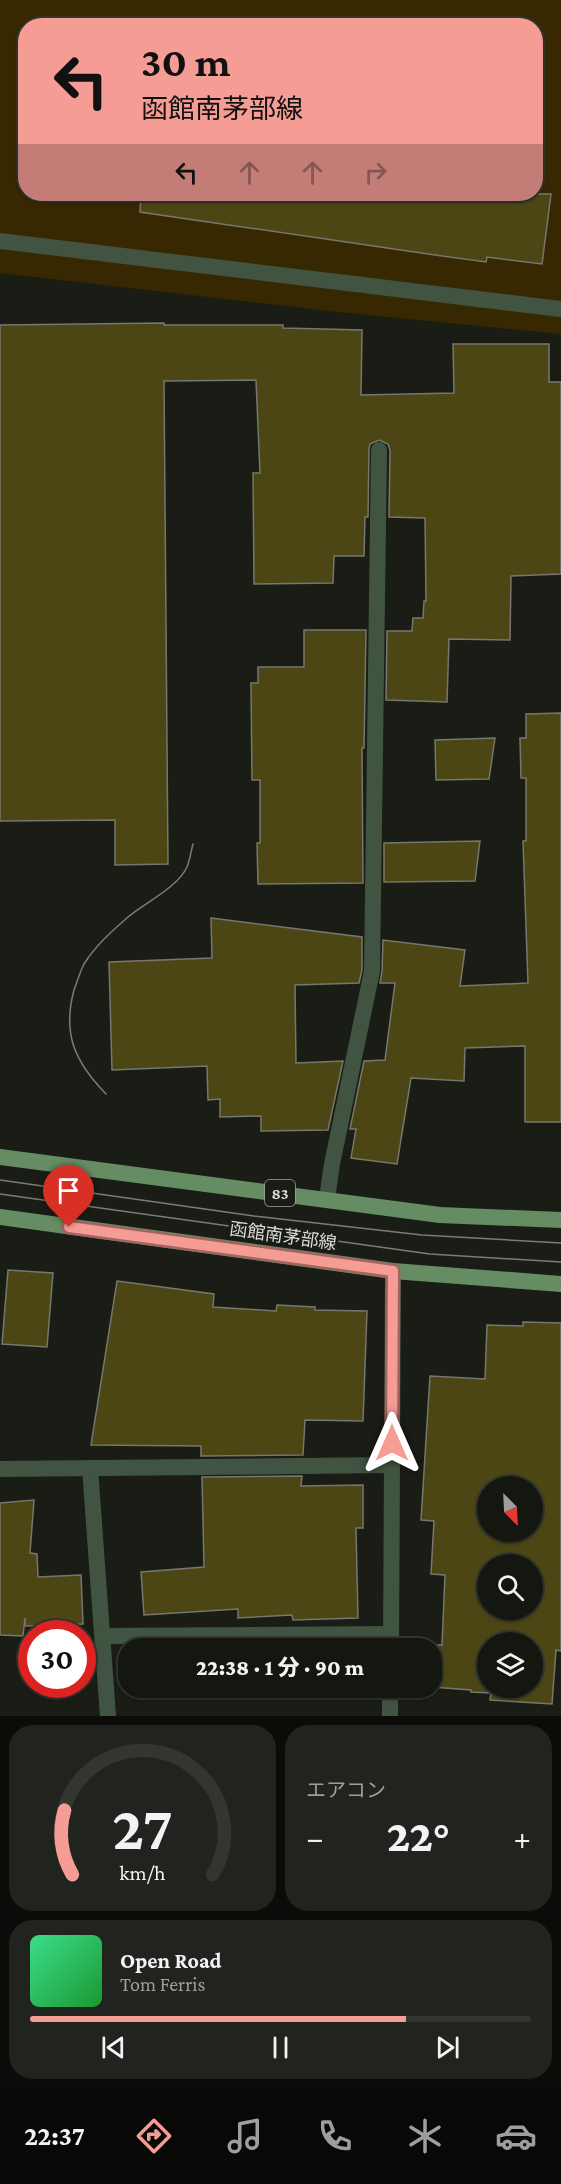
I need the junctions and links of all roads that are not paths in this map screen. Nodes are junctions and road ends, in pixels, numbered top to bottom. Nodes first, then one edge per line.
1 (0, 240) edge
2 (561, 309) edge
3 (379, 450) dead end
4 (0, 1157) edge
5 (327, 1199) junction
6 (0, 1217) edge
7 (561, 1220) edge
8 (393, 1271) junction
9 (561, 1284) edge
10 (392, 1465) junction
11 (90, 1468) junction
12 (0, 1469) edge
13 (103, 1636) junction
14 (218, 1638) edge
15 (391, 1638) edge
16 (390, 1698) edge
17 (108, 1716) edge
18 (390, 1716) edge

1 - 2 street
3 - 5 street
4 - 5 main road, 83
5 - 7 main road, 83
6 - 8 main road, 函館南茅部線
8 - 9 main road, 函館南茅部線
8 - 10 street
10 - 11 street
10 - 15 street
11 - 12 street
11 - 13 street
13 - 14 street
13 - 17 street
16 - 18 street

